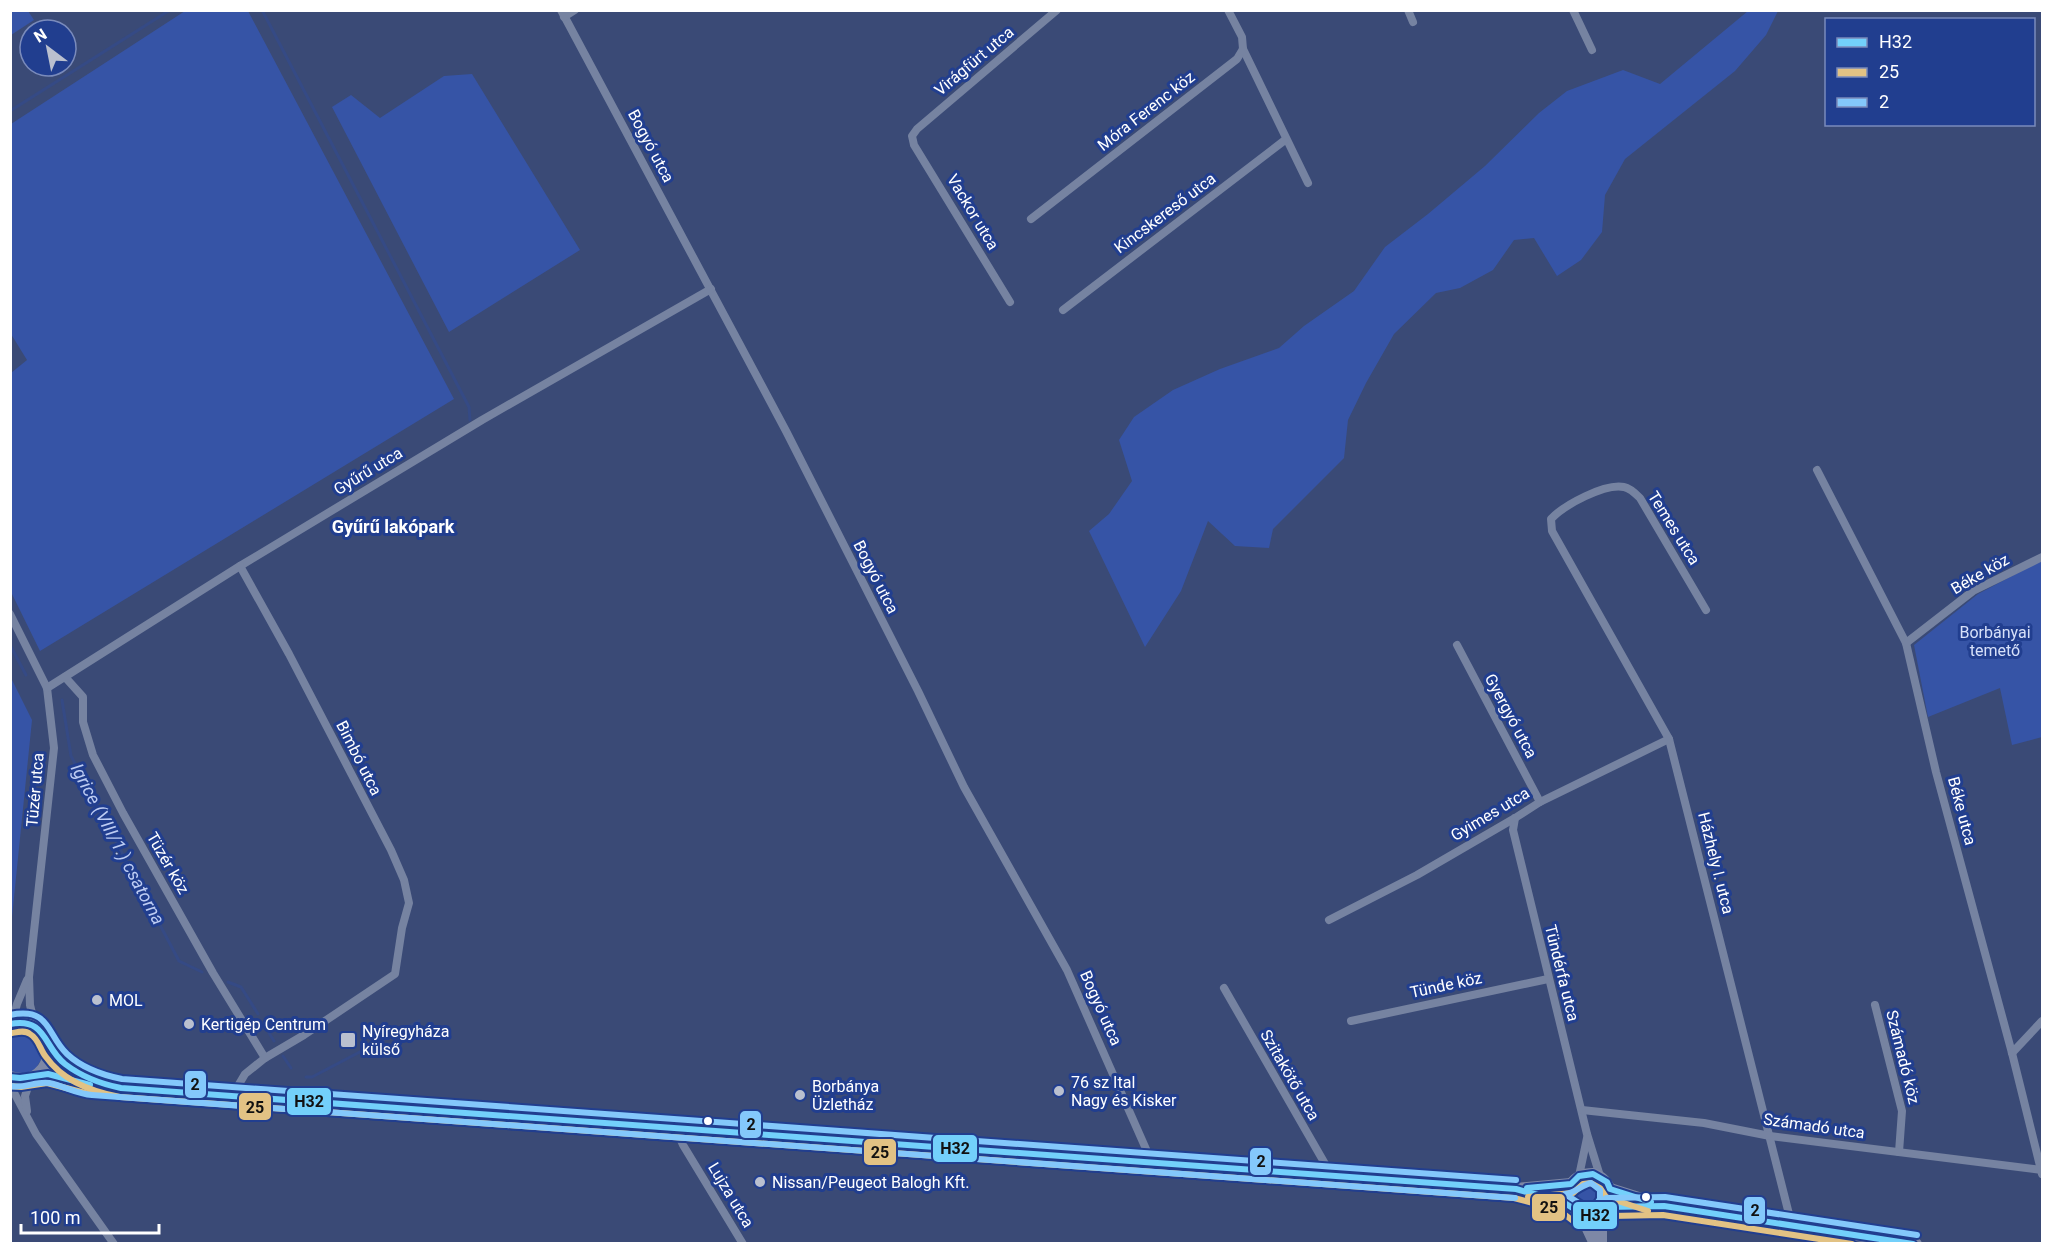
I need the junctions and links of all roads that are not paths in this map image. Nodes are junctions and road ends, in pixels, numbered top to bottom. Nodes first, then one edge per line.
1 (575, 10) edge
2 (1057, 10) edge
3 (1228, 10) edge
4 (1408, 10) edge
5 (1574, 10) edge
6 (563, 14) edge
7 (1413, 22) dead end
8 (1244, 50) junction
9 (1592, 50) dead end
10 (912, 136) joint
11 (1286, 140) junction
12 (1308, 183) dead end
13 (1031, 219) dead end
14 (711, 289) junction
15 (1010, 302) dead end
16 (1063, 310) dead end
17 (1817, 470) dead end
18 (1552, 531) joint
19 (2043, 557) edge
20 (240, 566) junction
21 (1706, 610) dead end
22 (10, 614) edge
23 (1906, 643) junction
24 (1457, 645) dead end
25 (65, 677) junction
26 (47, 688) junction
27 (1669, 739) junction
28 (1540, 802) junction
29 (1515, 818) junction
30 (1329, 920) dead end
31 (29, 976) junction
32 (1548, 979) junction
33 (1224, 988) dead end
34 (1875, 1005) dead end
35 (1350, 1021) dead end
36 (2043, 1022) edge
37 (11, 1023) edge
38 (35, 1025) junction
39 (50, 1048) junction
40 (2012, 1053) junction
41 (265, 1058) junction
42 (35, 1076) junction
43 (10, 1077) edge
44 (10, 1085) edge
45 (105, 1085) junction
46 (232, 1096) junction
47 (1582, 1110) junction
48 (27, 1117) junction
49 (676, 1129) junction
50 (1587, 1134) junction
51 (1770, 1136) junction
52 (1899, 1152) junction
53 (1150, 1164) junction
54 (2042, 1171) edge
55 (1332, 1176) junction
56 (1600, 1176) junction
57 (1575, 1180) junction
58 (1516, 1189) junction
59 (1610, 1189) junction
60 (1664, 1206) junction
61 (1571, 1207) junction
62 (1604, 1210) junction
63 (1582, 1216) junction
64 (1792, 1226) junction
65 (1820, 1230) junction
66 (114, 1244) edge
67 (743, 1244) edge
68 (1595, 1244) edge
69 (1601, 1244) edge
70 (1822, 1244) edge
71 (1916, 1244) edge

1 - 6 street
2 - 10 street, Virágfürt utca
3 - 8 street
4 - 7 street
5 - 9 street
6 - 14 street, Bogyó utca
8 - 11 street
8 - 13 street, Móra Ferenc köz
10 - 15 street, Vackor utca
11 - 12 street
11 - 16 street, Kincskereső utca
14 - 20 street, Gyűrű utca
14 - 53 street, Bogyó utca
17 - 23 street, Béke utca
18 - 21 street, Temes utca
18 - 27 street, Házhely I. utca
19 - 23 street, Béke köz
20 - 25 street, Gyűrű utca
20 - 41 street, Bimbó utca
22 - 26 street, Tüzér utca
23 - 40 street, Béke utca
24 - 28 street, Gyergyó utca
25 - 26 street, Gyűrű utca
25 - 41 street, Tüzér köz
26 - 31 street, Tüzér utca
27 - 28 street, Gyimes utca
27 - 51 street, Házhely I. utca
28 - 29 street, Gyimes utca
29 - 30 street, Gyimes utca
29 - 32 street, Tündérfa utca
31 - 37 street, Tüzér utca
31 - 38 street, Tüzér utca
32 - 35 street, Tünde köz
32 - 47 street, Tündérfa utca
33 - 55 street, Szitakötő utca
34 - 52 street, Számadó köz
36 - 40 street
37 - 38 main road
38 - 39 main road
39 - 42 main road
39 - 45 main road
40 - 54 street, Béke utca
41 - 46 street
42 - 43 main road
42 - 45 main road
42 - 48 street
44 - 48 street
45 - 46 main road
46 - 49 main road
47 - 50 street, Tündérfa utca
47 - 51 street, Számadó utca
48 - 66 street
49 - 53 main road
49 - 67 street, Lujza utca
50 - 56 street, Tündérfa utca
50 - 57 street, Tündérfa utca
51 - 52 street, Számadó utca
51 - 64 street, Házhely I. utca
52 - 54 street, Számadó utca
53 - 55 main road
55 - 58 main road
56 - 57 main road
56 - 59 main road
57 - 58 main road
57 - 61 main road
58 - 61 main road
59 - 60 main road
59 - 62 main road
60 - 62 main road
60 - 64 main road
61 - 63 main road
62 - 63 main road
62 - 69 main road
63 - 68 main road
64 - 65 main road
65 - 70 street
65 - 71 main road

